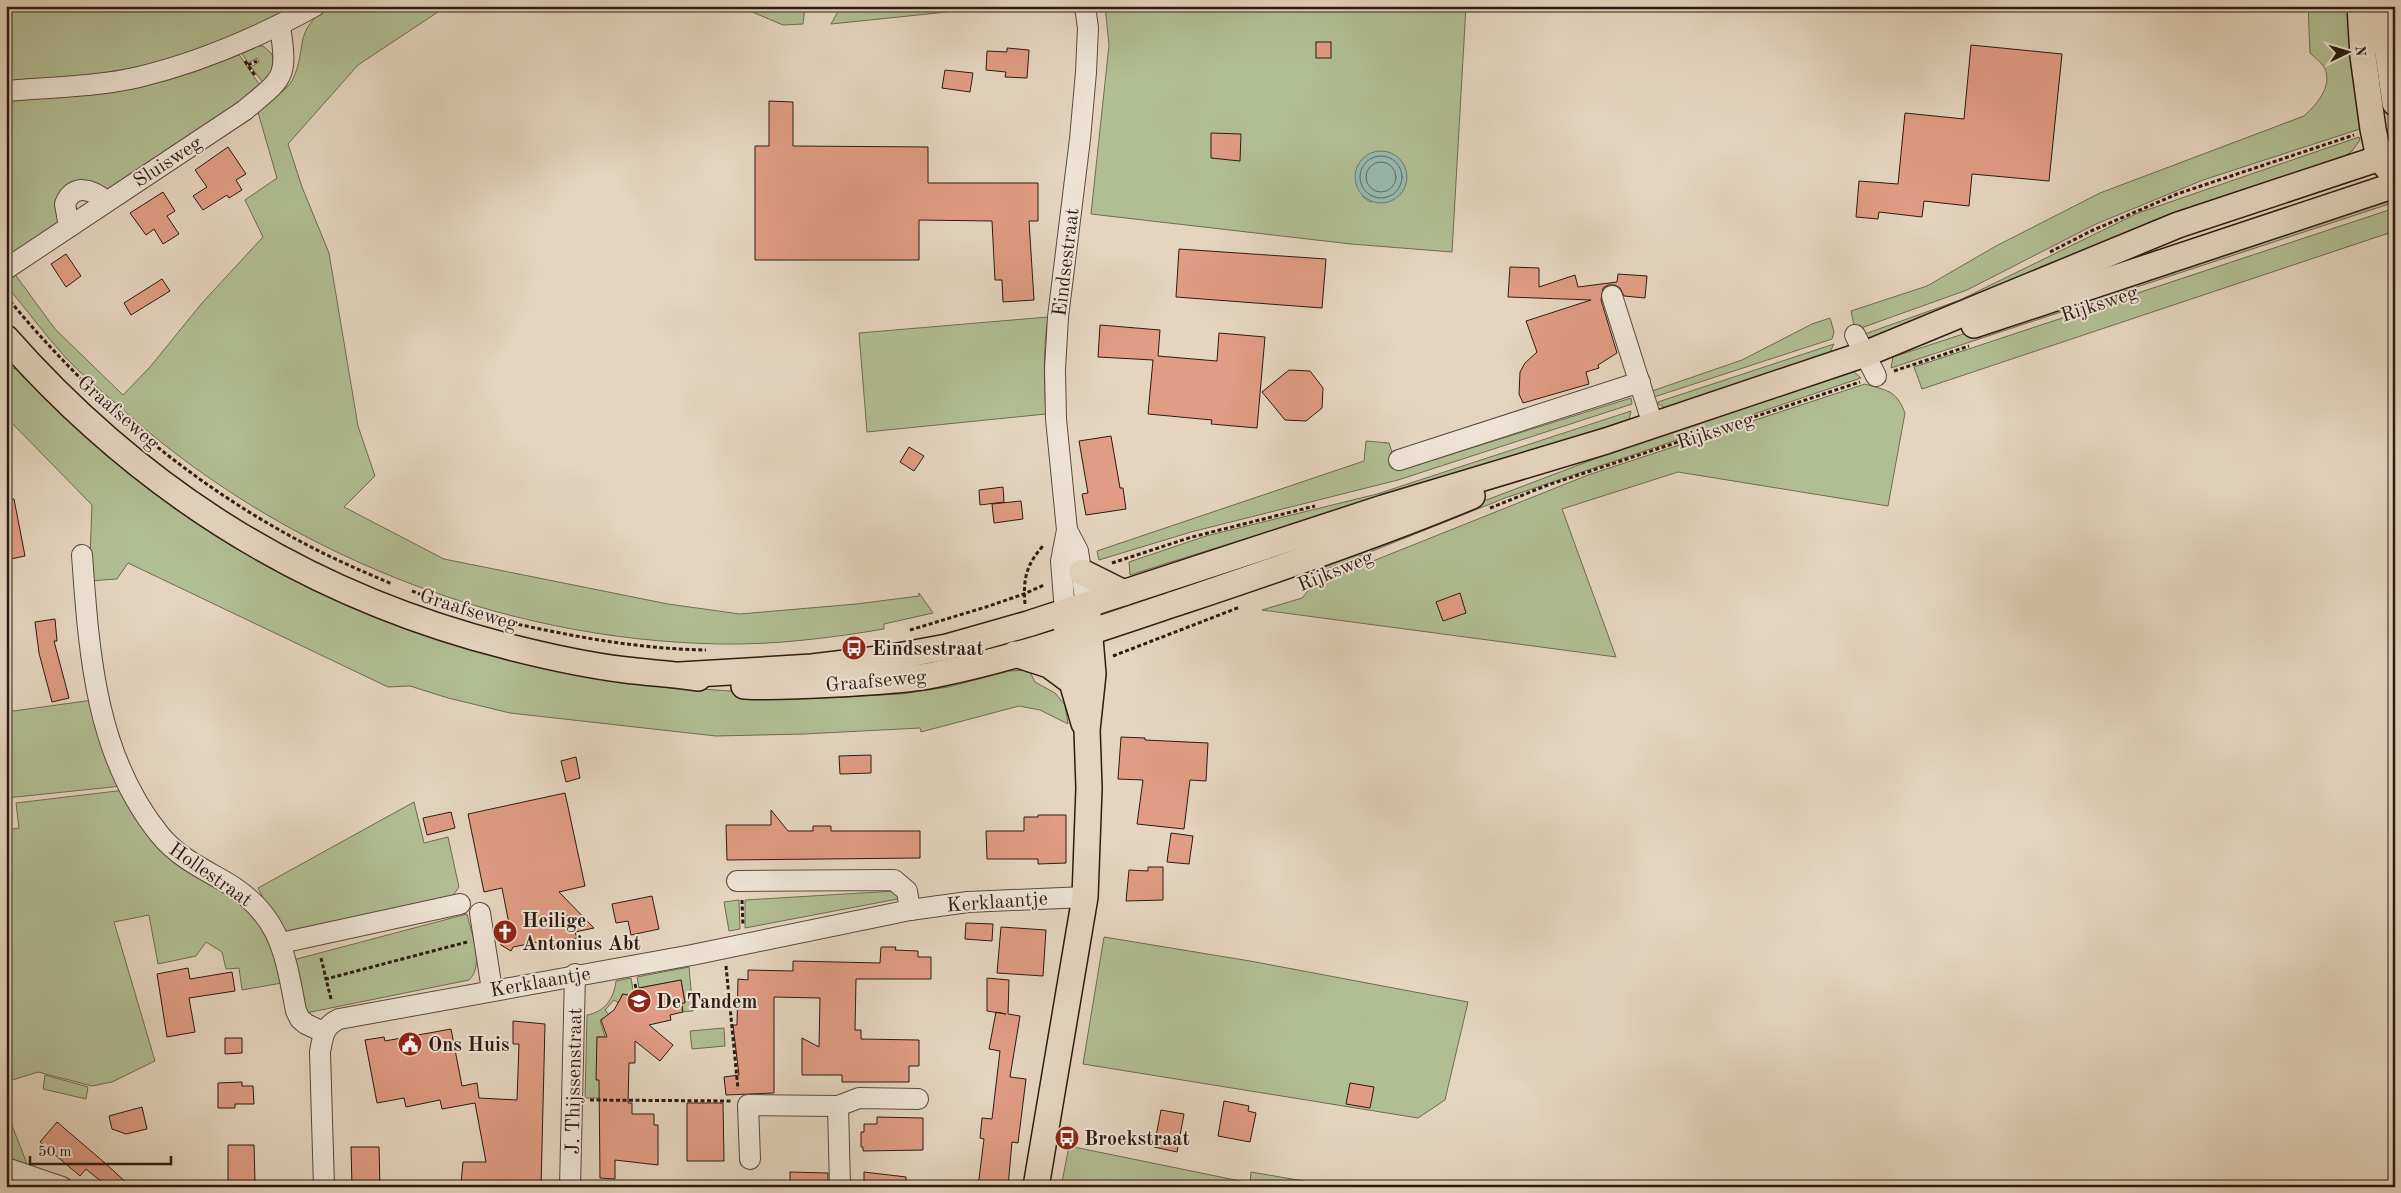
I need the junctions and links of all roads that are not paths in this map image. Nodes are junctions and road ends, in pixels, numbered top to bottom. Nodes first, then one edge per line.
1 (315, 6) edge
2 (1084, 6) edge
3 (2360, 6) edge
4 (2381, 6) edge
5 (280, 26) junction
6 (6, 91) edge
7 (2395, 103) edge
8 (2390, 162) edge
9 (2395, 185) edge
10 (6, 269) edge
11 (1612, 296) dead end
12 (6, 338) edge
13 (1860, 344) junction
14 (1876, 376) road end
15 (1640, 382) junction
16 (1653, 425) junction
17 (1606, 441) junction
18 (1399, 460) dead end
19 (1067, 530) junction
20 (82, 555) dead end
21 (1082, 572) junction
22 (1124, 593) junction
23 (1076, 609) junction
24 (1079, 634) junction
25 (1015, 654) junction
26 (680, 675) junction
27 (1072, 682) junction
28 (1087, 730) junction
29 (739, 881) road end
30 (1085, 897) junction
31 (460, 904) dead end
32 (910, 910) junction
33 (480, 912) dead end
34 (281, 943) junction
35 (575, 974) junction
36 (492, 990) junction
37 (323, 1032) junction
38 (918, 1099) dead end
39 (838, 1106) junction
40 (750, 1159) dead end
41 (6, 1168) edge
42 (62, 1187) edge
43 (324, 1187) edge
44 (570, 1187) edge
45 (840, 1187) edge
46 (1036, 1187) edge

1 - 5 street
2 - 19 street, Eindsestraat
3 - 8 main road
4 - 7 main road
5 - 6 street
5 - 10 street, Sluisweg
8 - 13 main road, Rijksweg
9 - 13 main road, Rijksweg
11 - 15 street
12 - 26 main road, Graafseweg
13 - 14 street
13 - 16 main road, Rijksweg
15 - 16 street
15 - 18 street
16 - 17 main road, Rijksweg
17 - 22 main road, Rijksweg
17 - 24 main road, Rijksweg
19 - 21 street, Eindsestraat
19 - 23 street, Eindsestraat
20 - 34 street, Hollestraat
21 - 22 main road
21 - 23 street, Eindsestraat
22 - 23 main road, Rijksweg
23 - 24 main road
23 - 26 main road, Graafseweg
24 - 25 main road, Graafseweg
24 - 27 main road
24 - 28 main road
25 - 26 main road, Graafseweg
25 - 27 main road
27 - 28 main road
28 - 30 main road
29 - 32 street
30 - 32 street, Kerklaantje
30 - 46 main road
31 - 34 street
32 - 35 street, Kerklaantje
33 - 36 street
34 - 37 street, Hollestraat
35 - 36 street, Kerklaantje
35 - 44 street, J. Thijssenstraat
36 - 37 street, Kerklaantje
37 - 43 street
38 - 39 street
39 - 40 street
39 - 45 street
41 - 42 street

